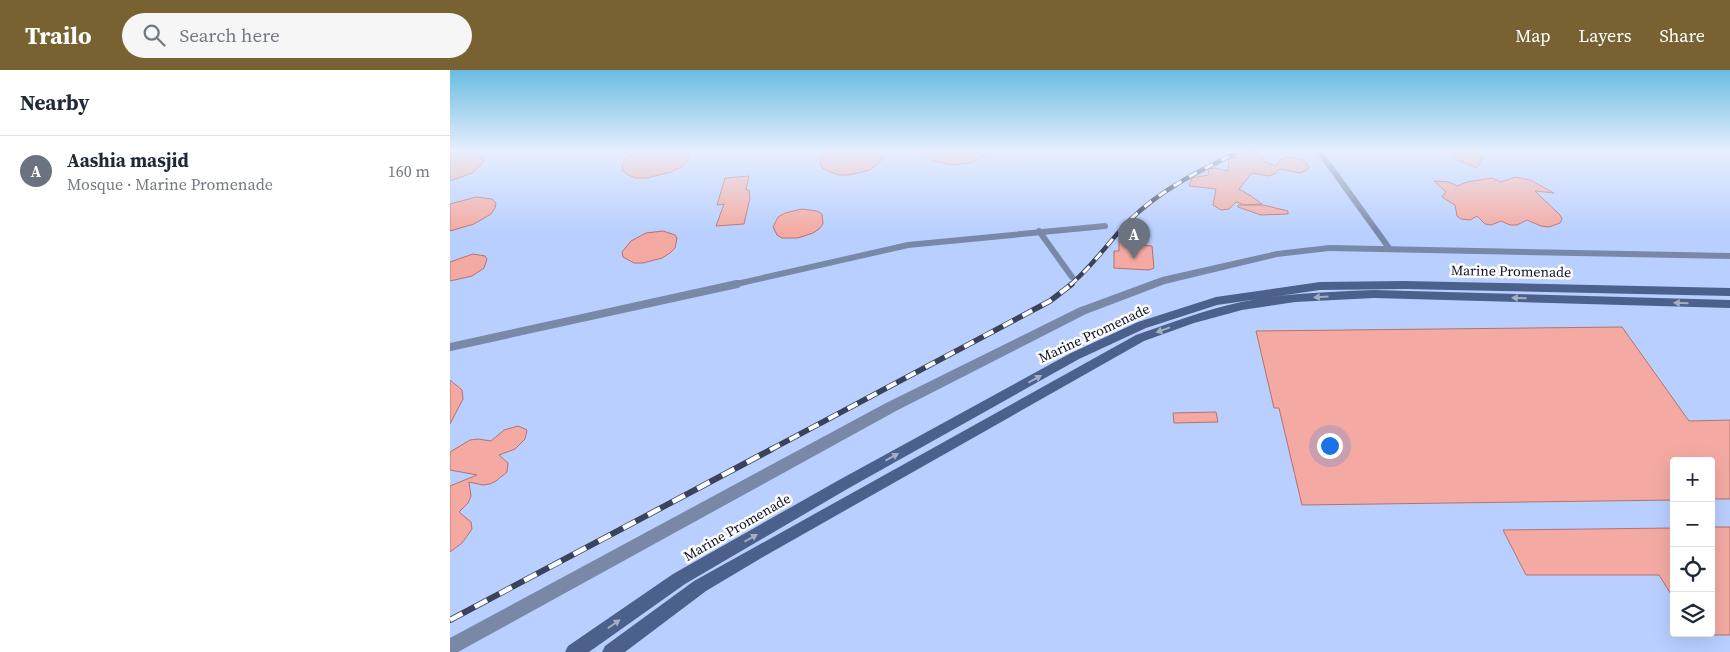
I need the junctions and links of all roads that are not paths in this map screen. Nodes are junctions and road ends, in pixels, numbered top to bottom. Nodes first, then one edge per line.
1 (1339, 178) edge
2 (1105, 226) dead end
3 (1039, 231) junction
4 (1389, 248) junction
5 (1730, 256) edge
6 (1072, 277) dead end
7 (1730, 292) edge
8 (1730, 304) edge
9 (450, 347) edge
10 (450, 647) edge
11 (574, 652) edge
12 (611, 652) edge

1 - 4 lane
2 - 3 lane
3 - 6 lane
3 - 9 lane
4 - 5 street
4 - 10 street
11 -> 7 main road, Marine Promenade
8 -> 12 main road, Marine Promenade

